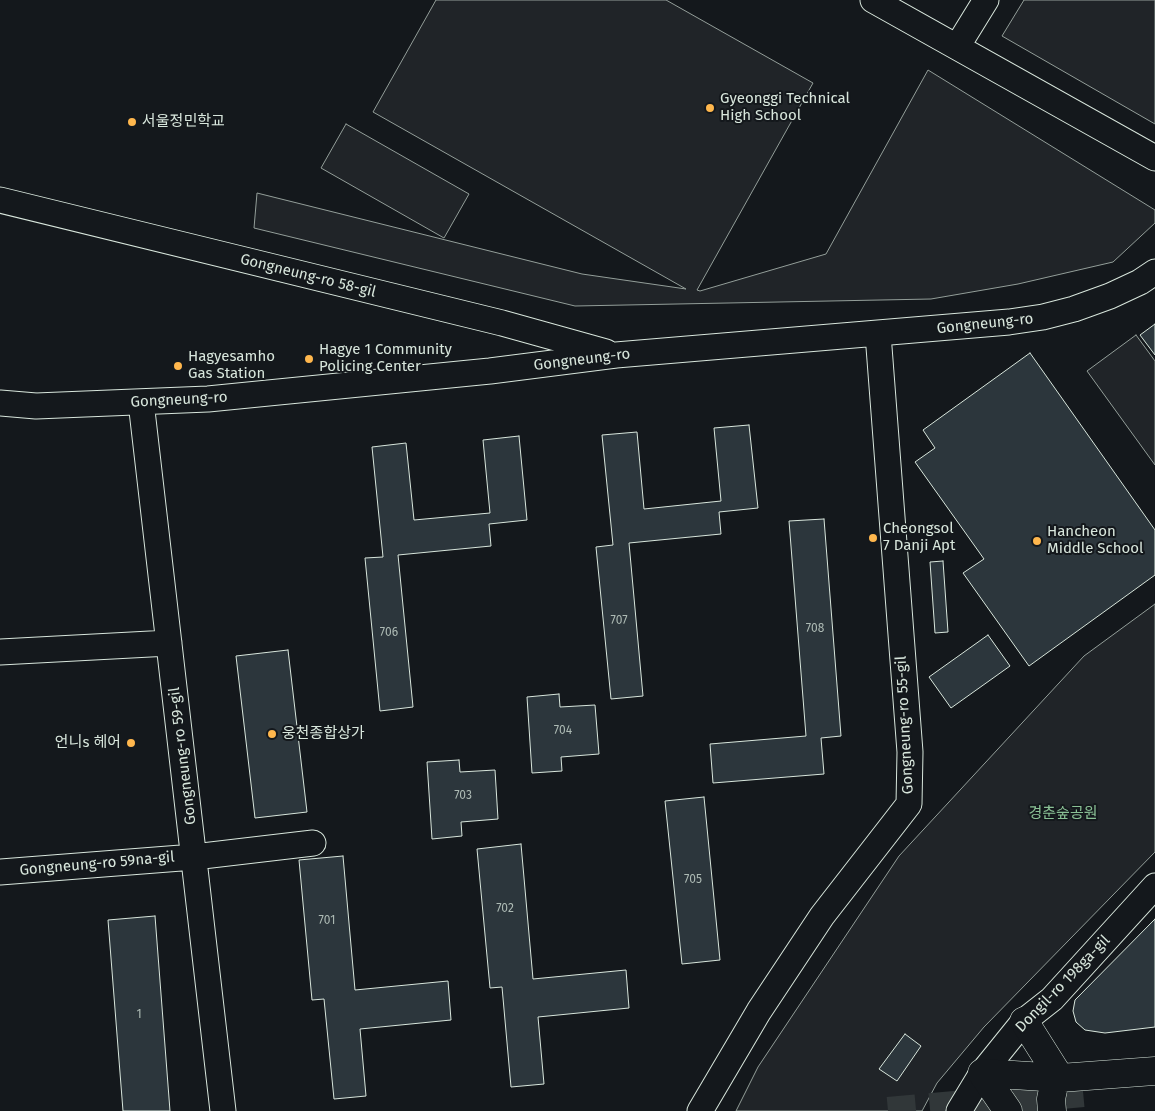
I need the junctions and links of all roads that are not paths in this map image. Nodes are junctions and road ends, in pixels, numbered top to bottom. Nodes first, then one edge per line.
1 (873, 0) edge
2 (986, 0) edge
3 (957, 47) junction
4 (1155, 158) edge
5 (0, 200) edge
6 (1155, 272) edge
7 (878, 334) junction
8 (616, 355) junction
9 (141, 402) junction
10 (0, 403) edge
11 (169, 643) junction
12 (0, 652) edge
13 (313, 843) dead end
14 (194, 857) junction
15 (0, 872) edge
16 (1155, 886) edge
17 (1024, 1022) junction
18 (1155, 1071) edge
19 (982, 1072) junction
20 (1060, 1078) junction
21 (1155, 1087) edge
22 (1094, 1092) tunnel mouth
23 (223, 1111) edge
24 (700, 1111) edge
25 (960, 1111) edge
26 (1008, 1111) edge
27 (1052, 1111) edge

1 - 3 street
2 - 3 street
3 - 4 street
5 - 8 street, Gongneung-ro 58-gil
6 - 7 street, Gongneung-ro
7 - 8 street, Gongneung-ro
7 - 24 street, Gongneung-ro 55-gil
8 - 9 street, Gongneung-ro
9 - 10 street, Gongneung-ro
9 - 11 street, Gongneung-ro 59-gil
11 - 12 street
11 - 14 street, Gongneung-ro 59-gil
13 - 14 street, Gongneung-ro 59na-gil
14 - 15 street, Gongneung-ro 59na-gil
14 - 23 street, Gongneung-ro 59-gil
16 - 17 street, Dongil-ro 198ga-gil
17 - 19 street, Dongil-ro 198ga-gil
17 - 20 main road
18 - 20 main road
19 - 20 main road
19 - 25 street, Dongil-ro 198ga-gil
19 - 26 main road
20 - 27 main road
21 - 22 main road

